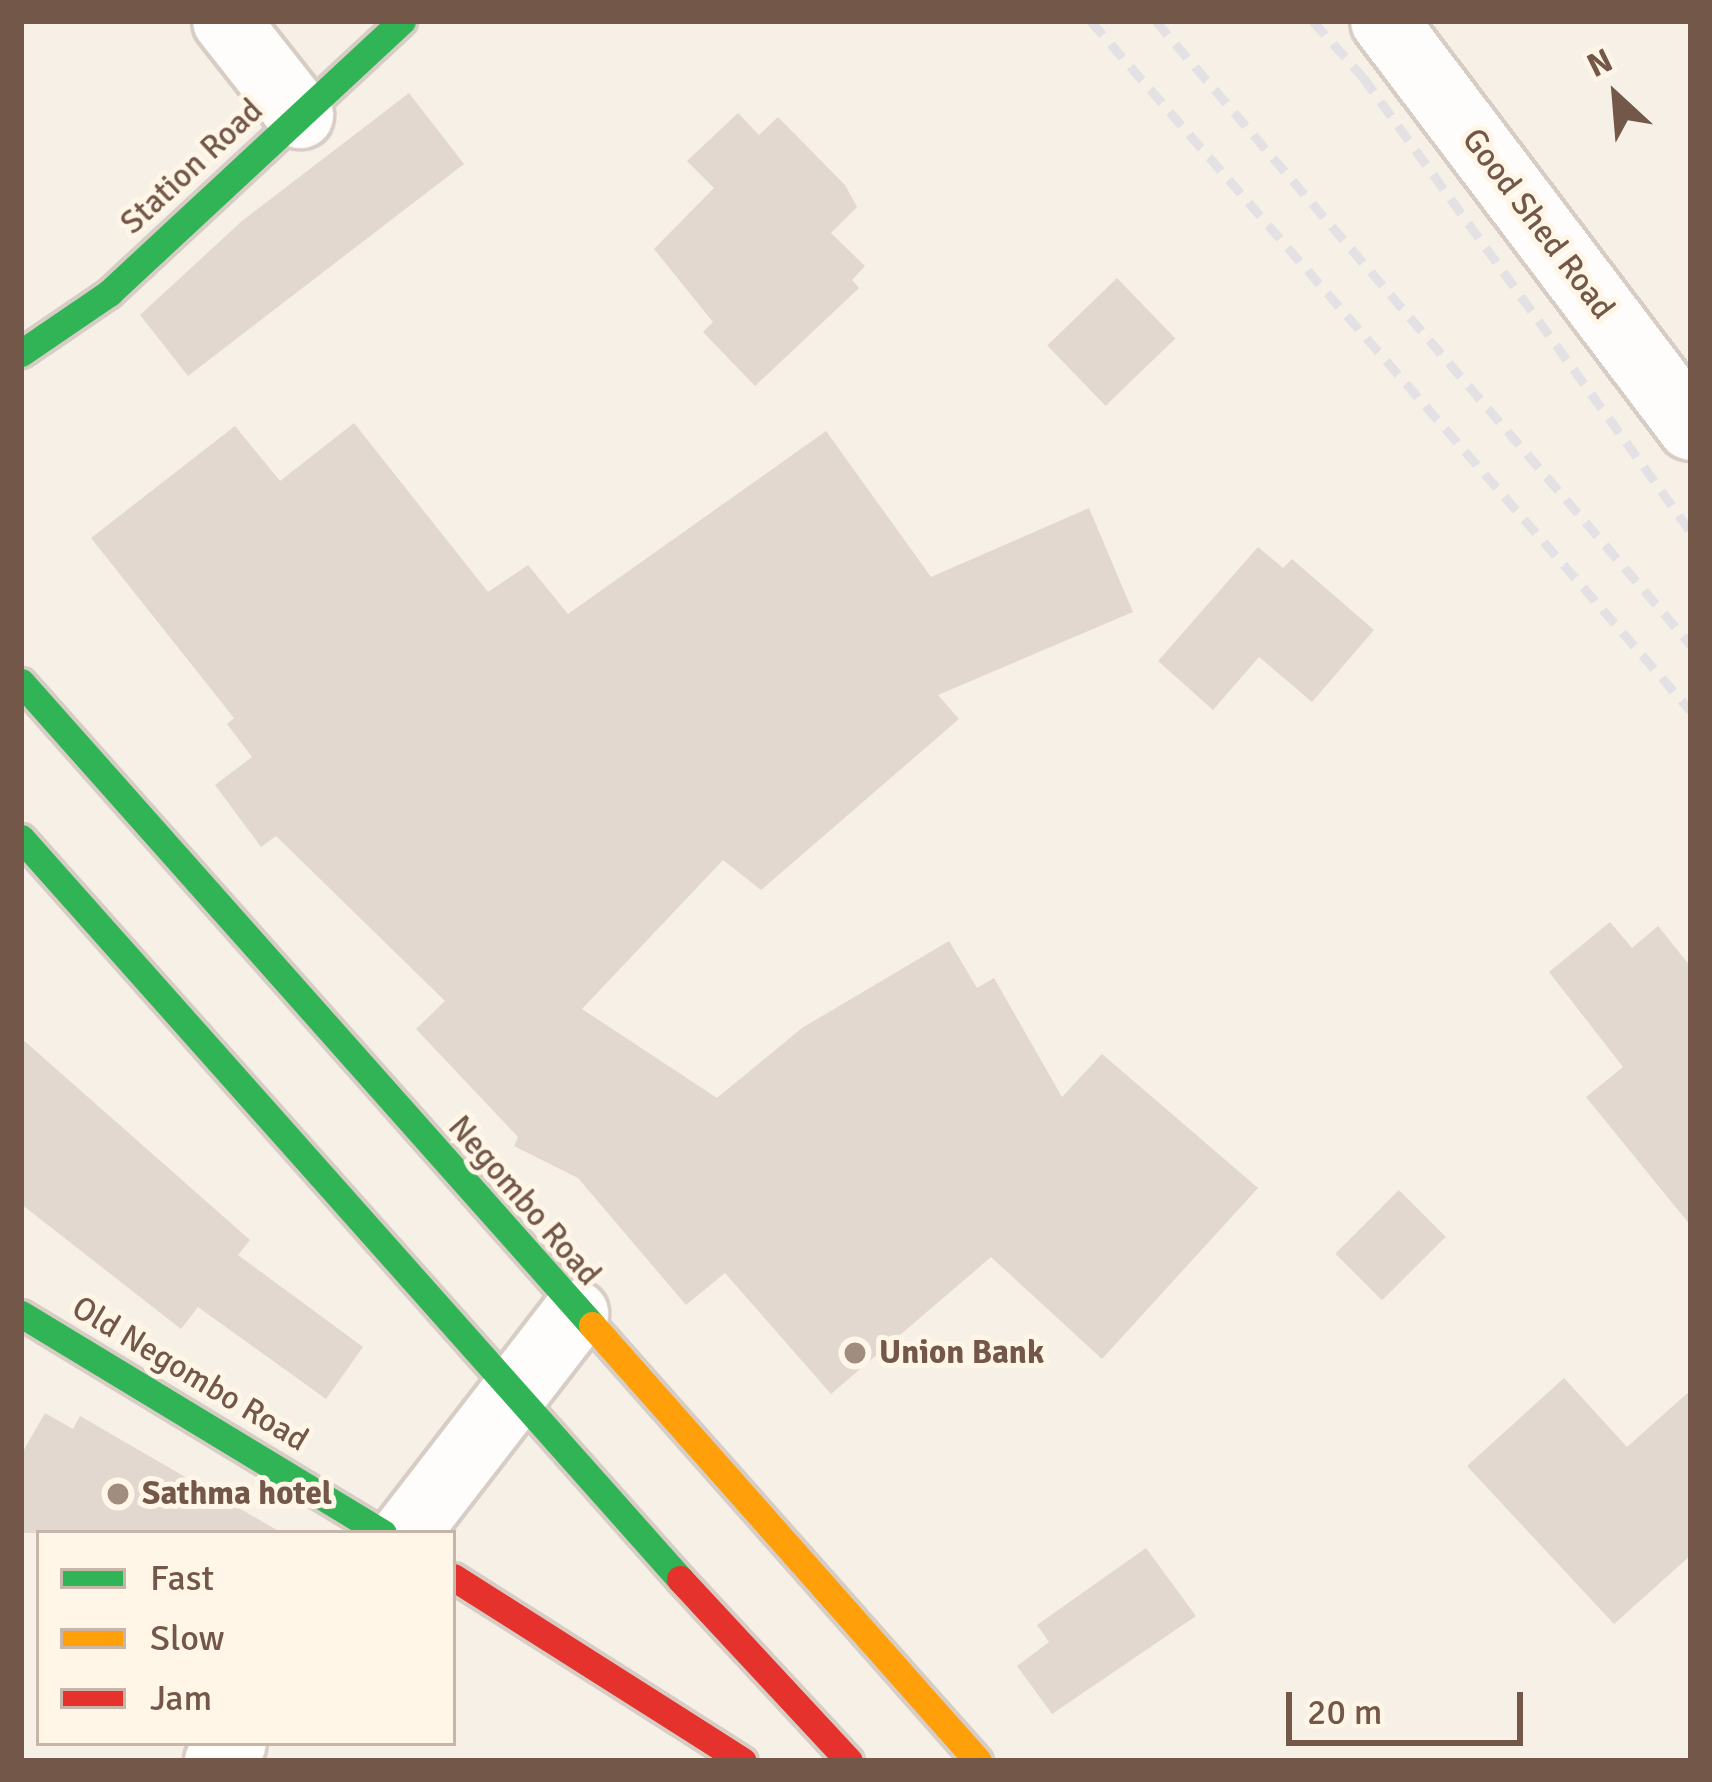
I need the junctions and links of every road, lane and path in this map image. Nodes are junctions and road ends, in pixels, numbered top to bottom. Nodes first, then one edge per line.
1 (226, 21) edge
2 (402, 21) edge
3 (1384, 21) edge
4 (300, 115) junction
5 (21, 353) edge
6 (1691, 428) edge
7 (21, 682) edge
8 (21, 838) edge
9 (21, 1314) edge
10 (575, 1314) junction
11 (510, 1396) junction
12 (377, 1530) edge
13 (408, 1530) edge
14 (456, 1579) edge
15 (743, 1761) edge
16 (849, 1761) edge
17 (978, 1761) edge

1 - 4 street
2 - 4 main road, Station Road
3 - 6 street, Good Shed Road
4 - 5 main road, Station Road
7 - 10 main road, Negombo Road
8 - 11 main road
9 - 12 main road, Old Negombo Road
10 - 11 street
10 - 17 main road, Negombo Road
11 - 13 street
11 - 16 main road
14 - 15 main road

